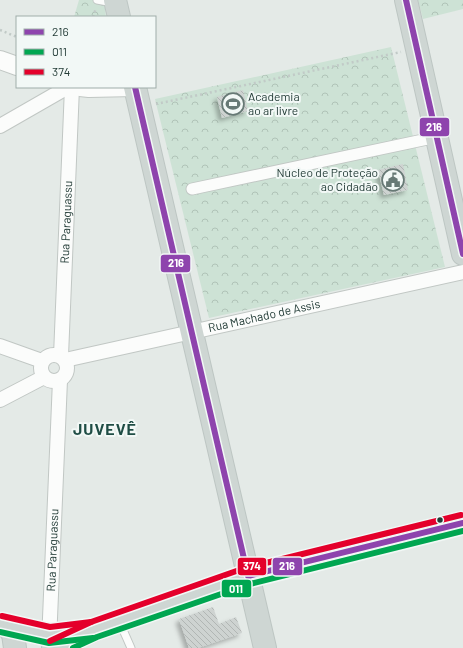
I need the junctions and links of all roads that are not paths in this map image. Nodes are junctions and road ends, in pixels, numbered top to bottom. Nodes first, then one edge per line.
1 (406, 0) edge
2 (0, 60) edge
3 (16, 66) edge
4 (66, 88) edge
5 (72, 88) edge
6 (135, 88) edge
7 (0, 126) edge
8 (437, 137) junction
9 (192, 189) dead end
10 (463, 254) edge
11 (463, 272) edge
12 (192, 332) junction
13 (0, 346) edge
14 (63, 358) junction
15 (42, 361) junction
16 (44, 377) junction
17 (60, 380) junction
18 (0, 400) edge
19 (463, 523) edge
20 (248, 576) junction
21 (119, 621) junction
22 (4, 625) edge
23 (51, 644) edge
24 (15, 648) edge
25 (132, 648) edge
26 (265, 648) edge

1 - 8 main road
2 - 3 street
4 - 7 street
5 - 14 street, Rua Paraguassu
6 - 12 main road
8 - 9 street
8 - 10 main road
11 - 12 street, Rua Machado de Assis
12 - 14 street, Rua Machado de Assis
12 - 20 main road
13 - 15 street
14 - 15 street
14 - 17 street
15 - 16 street
16 - 17 street
16 - 18 street
17 - 23 street, Rua Paraguassu
19 - 20 main road
20 - 21 main road
20 - 26 main road
21 - 23 main road
21 - 25 lane
22 - 23 main road
22 - 24 main road

